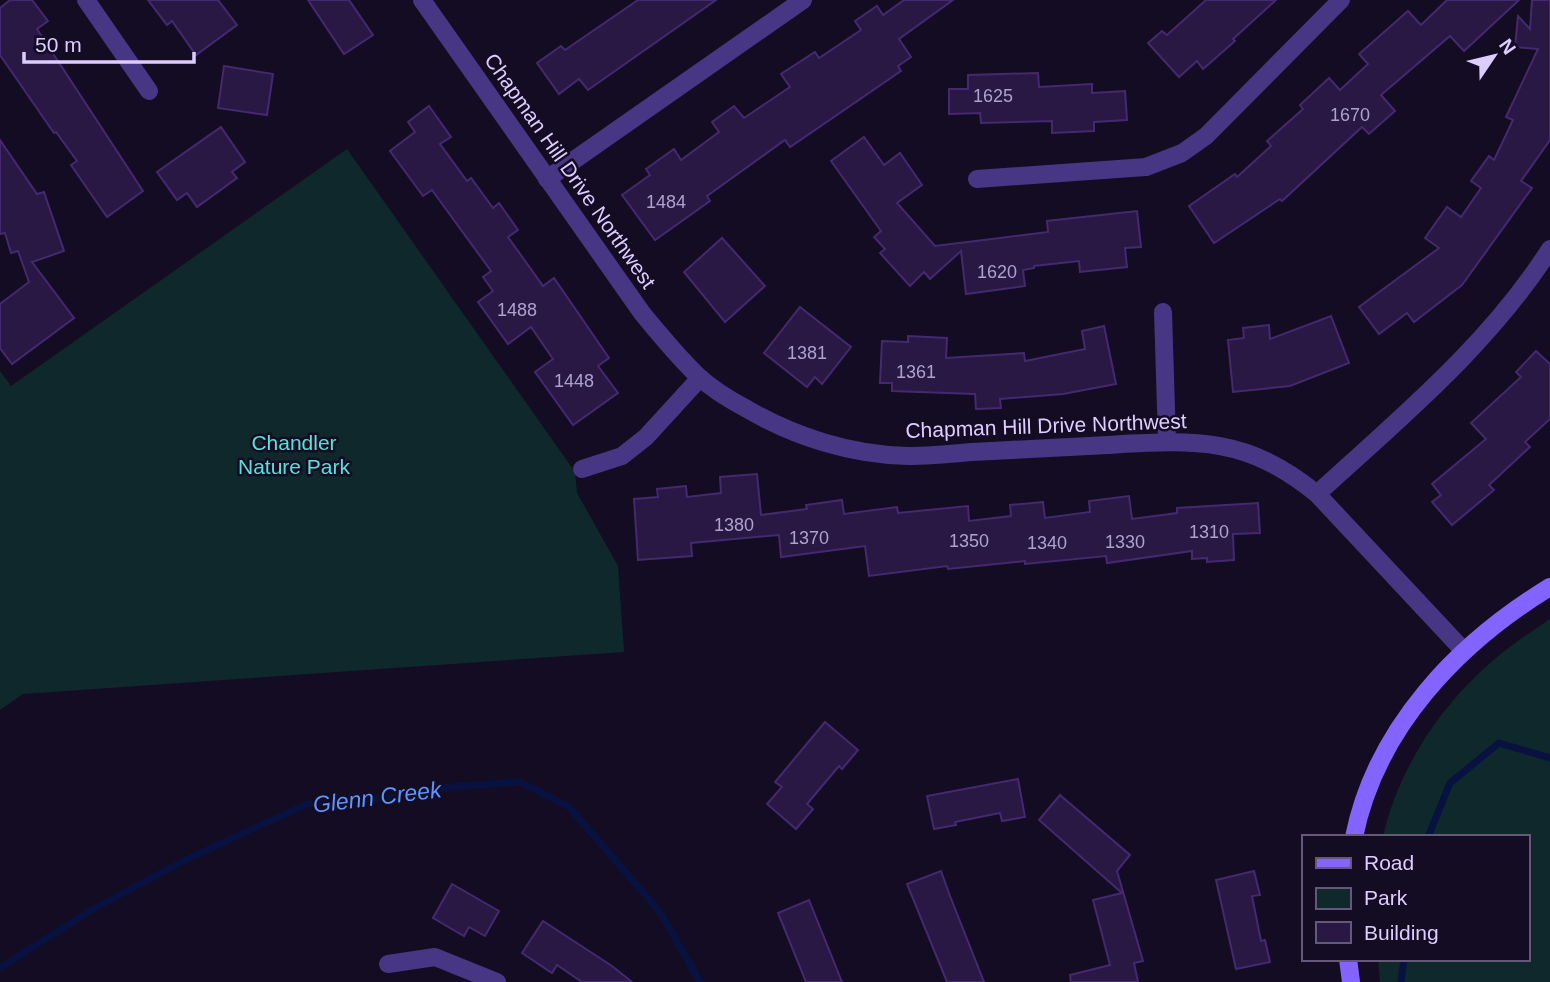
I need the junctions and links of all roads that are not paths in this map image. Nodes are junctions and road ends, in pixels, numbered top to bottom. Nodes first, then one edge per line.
1 (86, 0) edge
2 (422, 0) edge
3 (803, 0) edge
4 (1341, 0) edge
5 (149, 91) dead end
6 (547, 179) junction
7 (976, 179) dead end
8 (1550, 249) edge
9 (1163, 312) dead end
10 (700, 378) junction
11 (1167, 441) junction
12 (582, 469) dead end
13 (1317, 494) junction
14 (1550, 587) edge
15 (1463, 650) junction
16 (1354, 835) edge
17 (1348, 961) edge
18 (388, 964) dead end
19 (497, 982) edge
20 (1351, 982) edge

1 - 5 street
2 - 6 street, Chapman Hill Drive Northwest
3 - 6 street
4 - 7 street
6 - 10 street, Chapman Hill Drive Northwest
8 - 13 street
9 - 11 street
10 - 11 street, Chapman Hill Drive Northwest
10 - 12 street
11 - 13 street, Chapman Hill Drive Northwest
13 - 15 street, Chapman Hill Drive Northwest
14 - 15 main road
15 - 16 main road
17 - 20 main road
18 - 19 street

